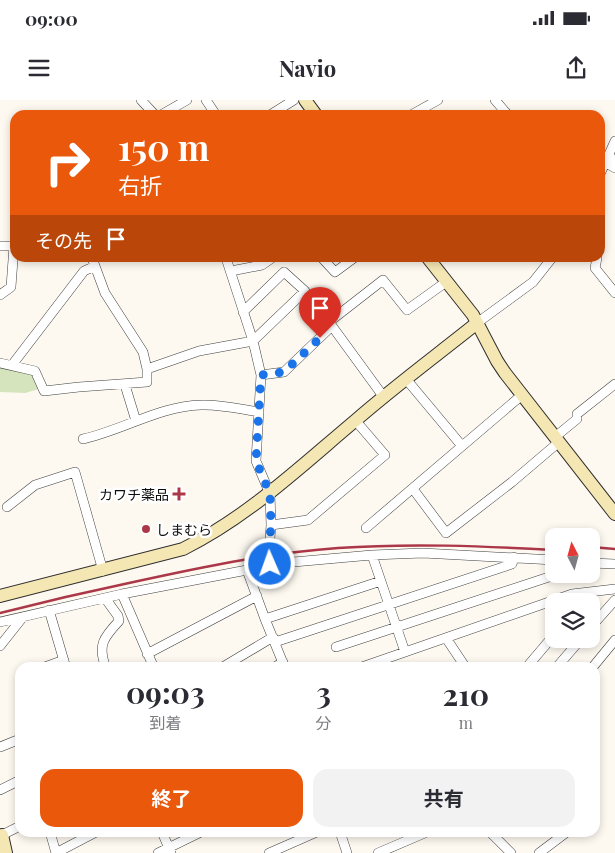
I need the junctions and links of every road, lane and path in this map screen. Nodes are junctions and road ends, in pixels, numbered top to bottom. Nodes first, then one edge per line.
1 (141, 100) edge
2 (187, 100) edge
3 (294, 100) edge
4 (438, 100) edge
5 (495, 100) edge
6 (150, 110) edge
7 (170, 110) edge
8 (278, 110) edge
9 (420, 110) edge
10 (504, 110) edge
11 (615, 141) edge
12 (607, 160) edge
13 (615, 168) edge
14 (13, 262) edge
15 (94, 262) edge
16 (228, 262) edge
17 (266, 262) edge
18 (326, 262) edge
19 (349, 262) edge
20 (431, 262) edge
21 (549, 262) edge
22 (596, 262) edge
23 (231, 271) junction
24 (446, 282) junction
25 (615, 293) edge
26 (0, 296) edge
27 (243, 312) junction
28 (478, 323) junction
29 (332, 326) junction
30 (253, 341) junction
31 (0, 363) edge
32 (12, 366) junction
33 (148, 369) junction
34 (261, 375) junction
35 (406, 379) junction
36 (615, 384) edge
37 (125, 385) junction
38 (522, 395) junction
39 (383, 396) junction
40 (259, 412) junction
41 (355, 420) junction
42 (136, 421) junction
43 (83, 439) dead end
44 (557, 439) junction
45 (462, 446) junction
46 (413, 489) junction
47 (270, 494) junction
48 (7, 507) dead end
49 (615, 514) edge
50 (271, 525) junction
51 (366, 528) dead end
52 (372, 555) junction
53 (514, 558) junction
54 (545, 561) edge
55 (600, 563) edge
56 (270, 564) junction
57 (615, 564) edge
58 (247, 570) junction
59 (103, 571) junction
60 (545, 578) edge
61 (381, 582) junction
62 (615, 589) edge
63 (590, 592) joint
64 (122, 594) junction
65 (0, 596) edge
66 (257, 596) junction
67 (105, 598) junction
68 (615, 600) edge
69 (389, 604) junction
70 (49, 610) junction
71 (23, 616) junction
72 (600, 617) edge
73 (265, 619) junction
74 (0, 622) edge
75 (396, 626) junction
76 (446, 638) junction
77 (274, 639) junction
78 (615, 640) edge
79 (0, 646) edge
80 (545, 646) edge
81 (336, 647) dead end
82 (573, 648) edge
83 (405, 652) junction
84 (147, 654) junction
85 (64, 662) edge
86 (105, 662) edge
87 (151, 662) edge
88 (232, 662) edge
89 (283, 662) edge
90 (376, 662) edge
91 (462, 662) edge
92 (531, 662) edge
93 (561, 662) edge
94 (597, 662) edge
95 (15, 741) edge
96 (0, 747) edge
97 (15, 782) edge
98 (0, 790) edge
99 (15, 828) edge
100 (0, 833) edge
101 (51, 837) edge
102 (86, 837) edge
103 (164, 837) edge
104 (192, 837) edge
105 (306, 837) edge
106 (342, 837) edge
107 (415, 837) edge
108 (495, 837) edge
109 (560, 837) edge
110 (170, 850) edge
111 (6, 853) edge
112 (56, 853) edge
113 (158, 853) edge
114 (269, 853) edge
115 (347, 853) edge
116 (378, 853) edge
117 (511, 853) edge
118 (539, 853) edge

1 - 6 street
2 - 7 street
3 - 8 street
4 - 9 street
5 - 10 street
11 - 12 street
12 - 13 street
14 - 26 street
15 - 32 street
15 - 33 street
16 - 23 street
17 - 23 street
18 - 19 street
20 - 24 street
21 - 28 street
22 - 25 street
23 - 27 street
24 - 28 street
24 - 29 street
27 - 30 street
27 - 30 street
28 - 35 street
28 - 38 street
29 - 34 street
29 - 39 street
30 - 33 street
30 - 34 street
31 - 32 street
32 - 37 street
33 - 37 street
34 - 40 street
35 - 39 street
35 - 45 street
36 - 44 street
37 - 42 street
38 - 44 street
38 - 45 street
39 - 41 street
40 - 42 street
40 - 47 street
41 - 47 street
41 - 50 street
42 - 43 street
44 - 46 street
44 - 49 street
45 - 46 street
46 - 51 street
47 - 50 street
47 - 59 street
48 - 59 street
50 - 56 street
52 - 53 street
52 - 56 street
52 - 61 street
53 - 54 street
53 - 69 street
55 - 57 street
56 - 58 street
58 - 64 street
58 - 66 street
59 - 65 street
60 - 75 street
61 - 69 street
61 - 73 street
62 - 63 street
63 - 76 street
64 - 67 street
64 - 84 street
66 - 73 street
66 - 84 street
67 - 70 street
67 - 86 street
68 - 72 street
69 - 75 street
69 - 77 street
70 - 71 street
70 - 85 street
71 - 74 street
71 - 79 street
73 - 77 street
75 - 81 street
75 - 83 street
76 - 83 street
76 - 91 street
77 - 88 street
77 - 89 street
78 - 94 street
80 - 92 street
82 - 93 street
83 - 90 street
84 - 87 street
95 - 96 street
97 - 98 street
99 - 100 street
100 - 111 street
101 - 112 street
102 - 112 street
103 - 110 street
104 - 110 street
105 - 114 street
106 - 115 street
107 - 116 street
108 - 117 street
109 - 118 street
110 - 113 street

